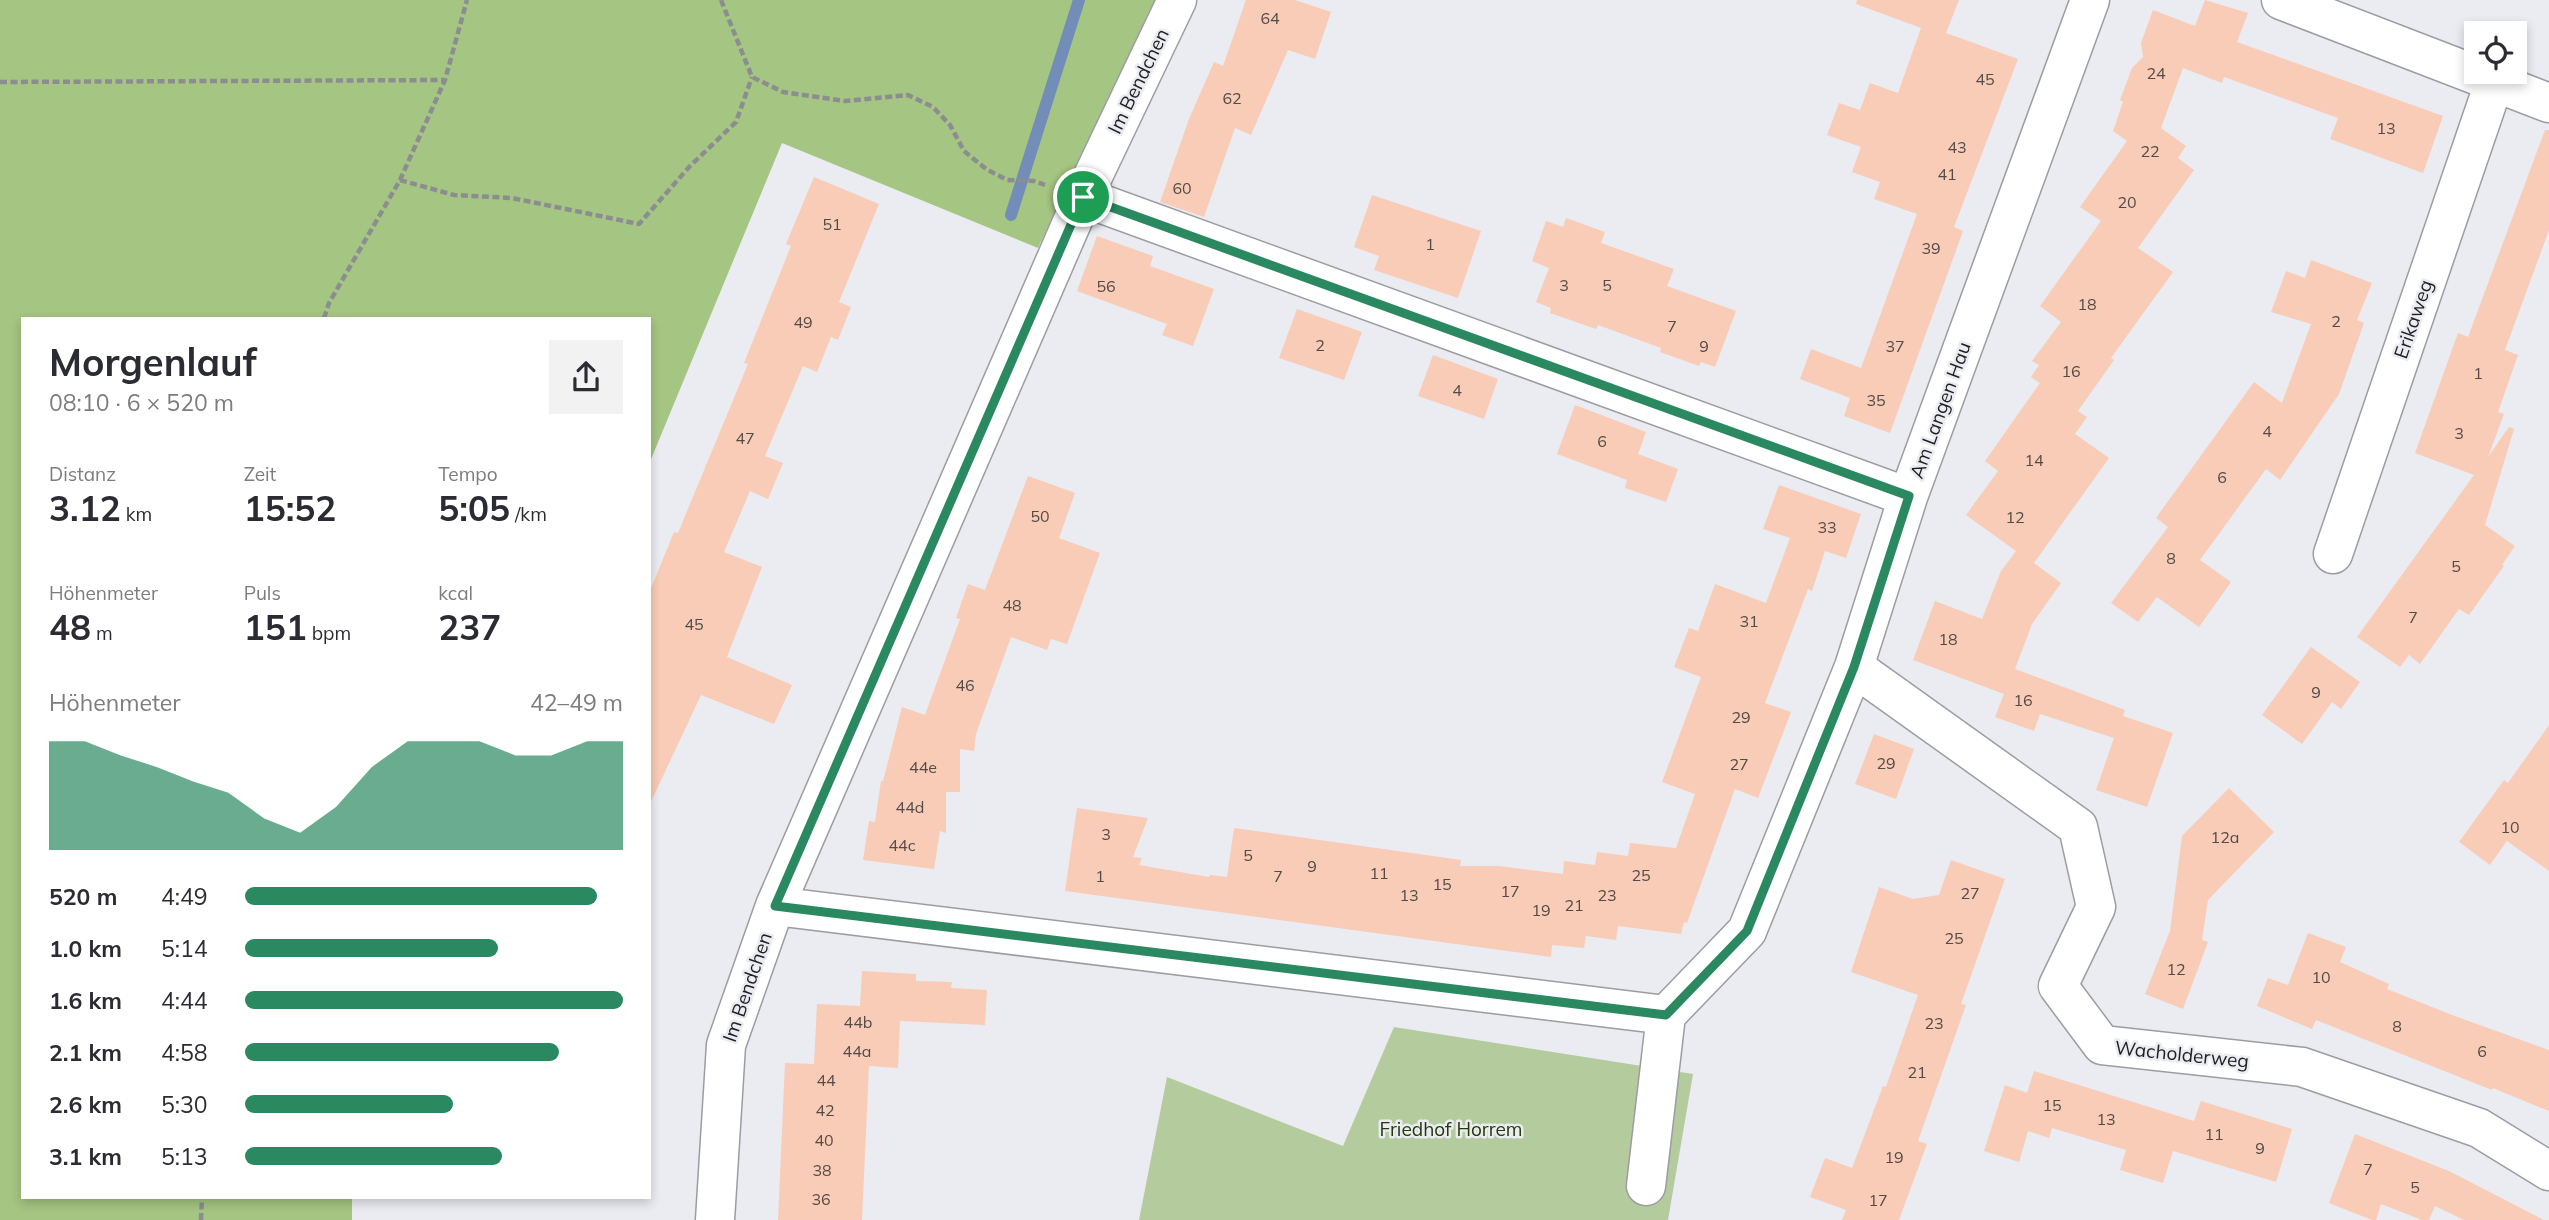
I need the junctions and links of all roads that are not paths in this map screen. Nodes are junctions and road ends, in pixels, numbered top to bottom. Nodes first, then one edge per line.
1 (1177, 0) edge
2 (2090, 0) edge
3 (2281, 0) edge
4 (2464, 71) edge
5 (2494, 84) edge
6 (2497, 84) edge
7 (2549, 103) edge
8 (1083, 197) junction
9 (1909, 496) junction
10 (2333, 554) dead end
11 (1854, 667) junction
12 (775, 906) junction
13 (1666, 1015) junction
14 (2549, 1171) edge
15 (1646, 1186) dead end
16 (715, 1220) edge

1 - 8 street, Im Bendchen
2 - 9 street, Am Langen Hau
3 - 4 street
5 - 10 street, Erikaweg
6 - 7 street
8 - 9 street
8 - 12 street, Im Bendchen
9 - 11 street, Am Langen Hau
11 - 13 street, Am Langen Hau
11 - 14 street, Wacholderweg
12 - 13 street
12 - 16 street, Im Bendchen
13 - 15 street

